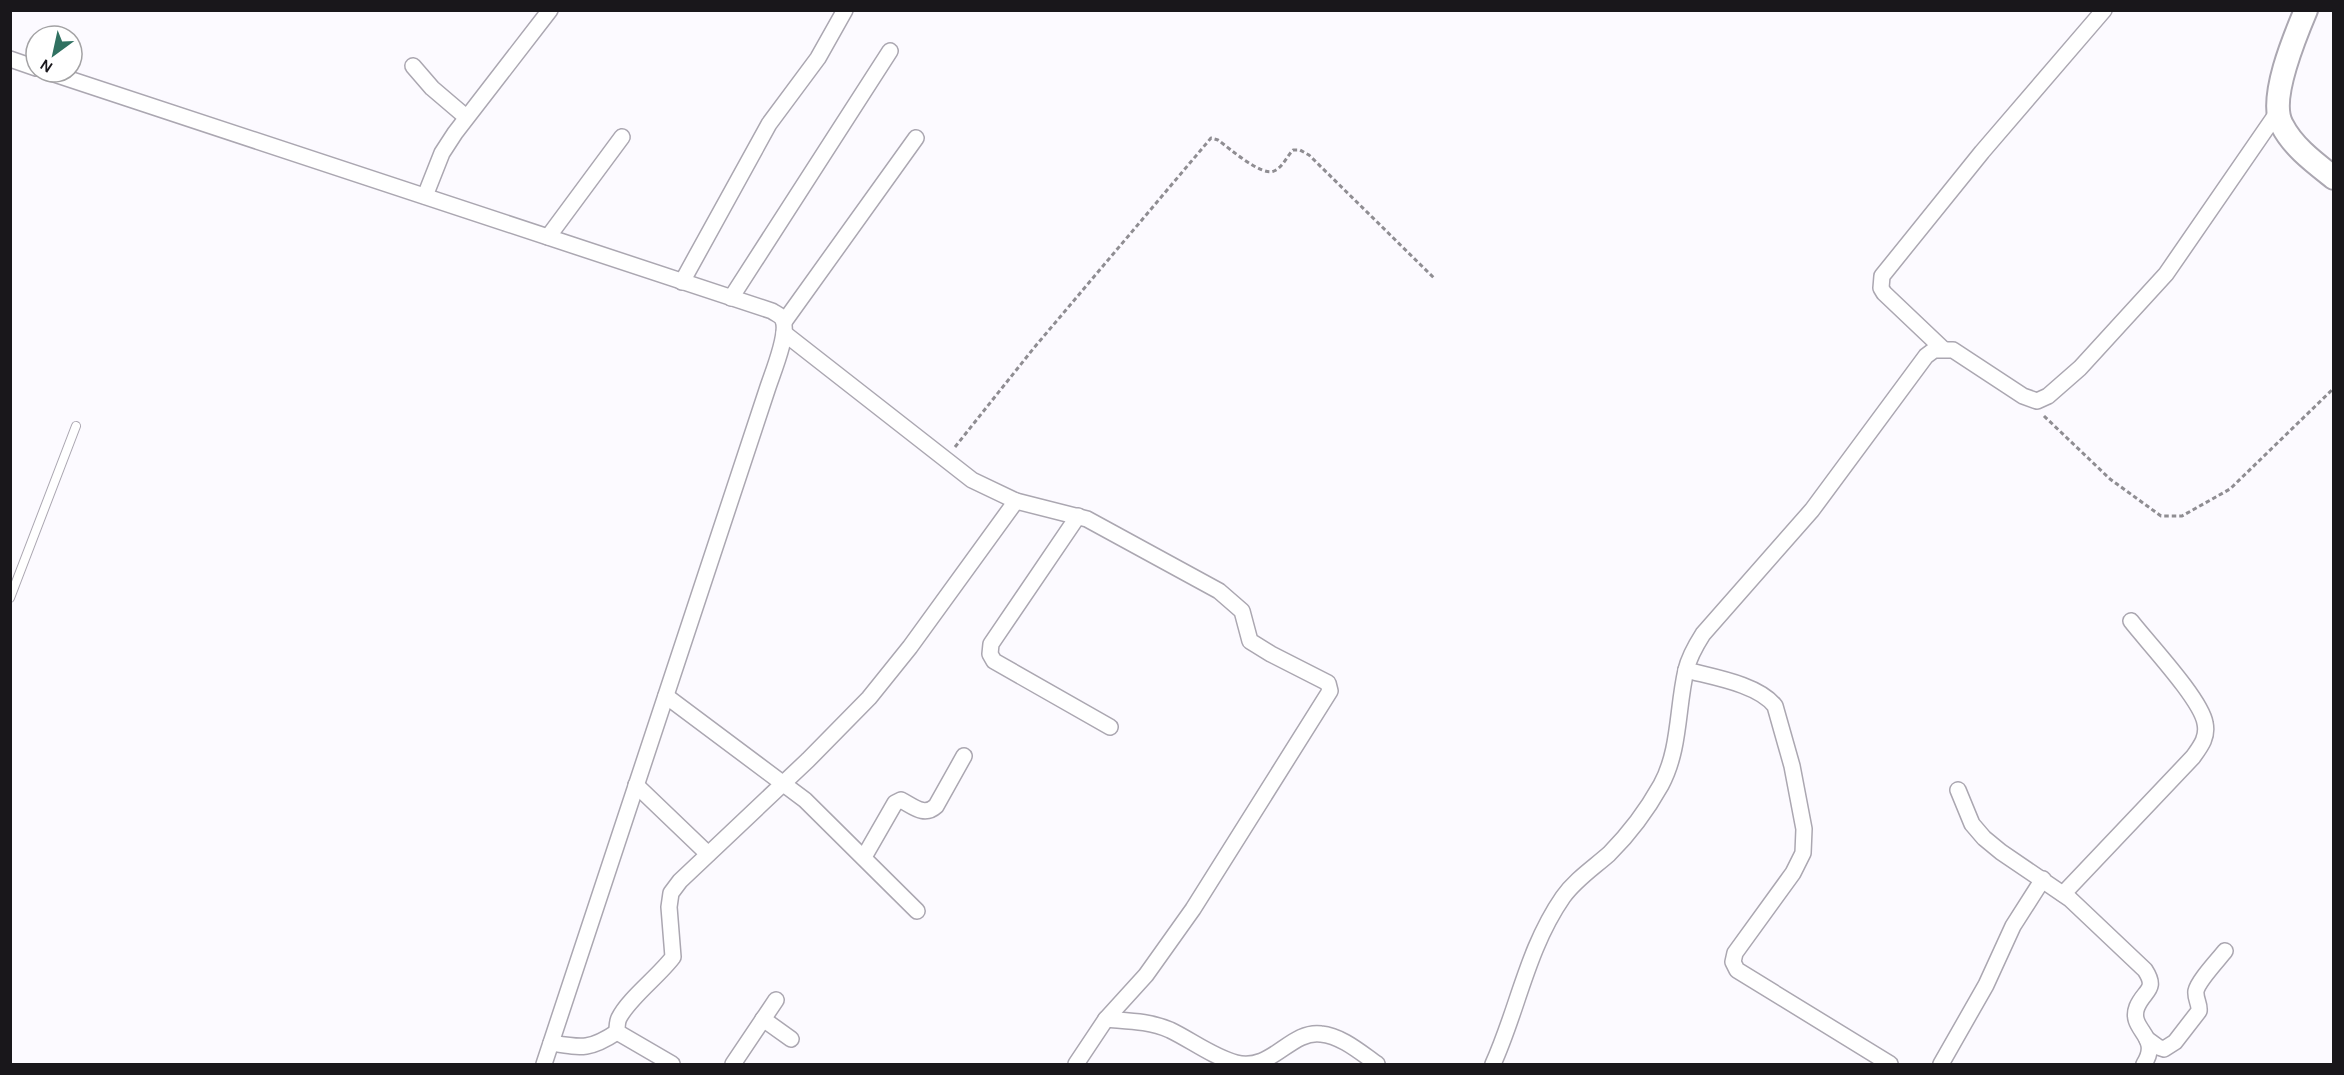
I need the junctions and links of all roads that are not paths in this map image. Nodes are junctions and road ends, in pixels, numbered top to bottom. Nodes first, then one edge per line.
1 (550, 10) edge
2 (845, 10) edge
3 (2104, 10) edge
4 (2306, 10) edge
5 (890, 51) dead end
6 (413, 66) dead end
7 (83, 84) edge
8 (2277, 112) junction
9 (466, 117) junction
10 (622, 137) dead end
11 (916, 138) dead end
12 (2334, 178) edge
13 (425, 196) junction
14 (548, 237) junction
15 (682, 282) junction
16 (731, 298) junction
17 (784, 327) junction
18 (1943, 349) junction
19 (76, 426) dead end
20 (1016, 501) junction
21 (1078, 516) junction
22 (10, 598) edge
23 (2131, 621) dead end
24 (1686, 670) junction
25 (666, 696) junction
26 (1110, 727) dead end
27 (964, 756) dead end
28 (782, 784) junction
29 (636, 785) junction
30 (1958, 790) dead end
31 (708, 854) junction
32 (864, 857) junction
33 (2043, 879) junction
34 (2063, 894) junction
35 (917, 911) dead end
36 (2226, 951) dead end
37 (776, 1000) dead end
38 (763, 1019) junction
39 (1106, 1019) junction
40 (617, 1032) junction
41 (791, 1039) dead end
42 (2147, 1040) junction
43 (551, 1043) junction
44 (544, 1065) edge
45 (672, 1065) edge
46 (733, 1065) edge
47 (1076, 1065) edge
48 (1377, 1065) edge
49 (1493, 1065) edge
50 (1890, 1065) edge
51 (1941, 1065) edge
52 (2144, 1065) edge

1 - 9 street
2 - 15 street
3 - 18 street
4 - 8 street
5 - 16 street
6 - 9 street
7 - 13 street
8 - 12 street
8 - 18 street
9 - 13 street
10 - 14 street
11 - 17 street
13 - 14 street
14 - 15 street
15 - 16 street
16 - 17 street
17 - 20 street
17 - 25 street
18 - 24 street
19 - 22 lane
20 - 21 street
20 - 28 street
21 - 26 street
21 - 39 street
23 - 34 street
24 - 49 street
24 - 50 street
25 - 28 street
25 - 29 street
27 - 32 street
28 - 31 street
28 - 32 street
29 - 31 street
29 - 43 street
30 - 33 street
31 - 40 street
32 - 35 street
33 - 34 street
33 - 51 street
34 - 42 street
36 - 42 street
37 - 38 street
38 - 41 street
38 - 46 street
39 - 47 street
39 - 48 street
40 - 43 street
40 - 45 street
42 - 52 street
43 - 44 street

